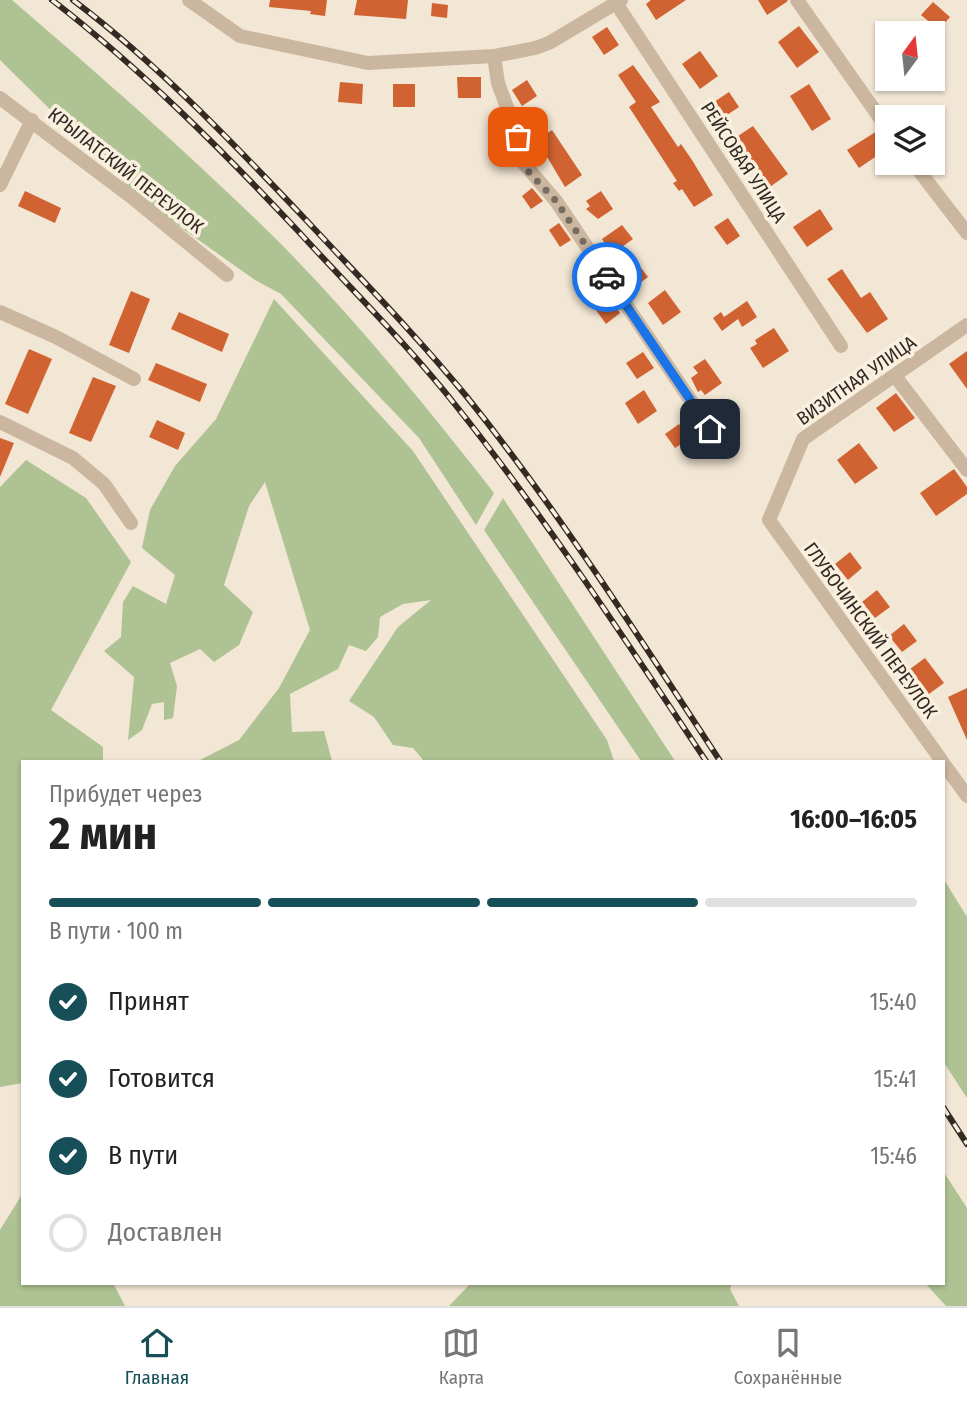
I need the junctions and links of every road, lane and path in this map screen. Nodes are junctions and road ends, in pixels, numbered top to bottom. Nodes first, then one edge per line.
1 (189, 0) edge
2 (797, 0) edge
3 (617, 1) edge
4 (494, 56) junction
5 (0, 98) edge
6 (875, 111) edge
7 (32, 120) junction
8 (922, 175) edge
9 (0, 185) edge
10 (967, 233) edge
11 (227, 275) dead end
12 (0, 312) edge
13 (967, 325) edge
14 (841, 346) dead end
15 (895, 376) junction
16 (134, 379) dead end
17 (0, 422) edge
18 (710, 429) dead end
19 (967, 470) edge
20 (769, 520) joint
21 (131, 523) dead end
22 (942, 760) edge
23 (945, 765) edge
24 (967, 796) edge

1 - 4 street
2 - 6 street
3 - 4 street
3 - 14 street, РЕЙСОВАЯ УЛИЦА
4 - 18 street
5 - 7 street, КРЫЛАТСКИЙ ПЕРЕУЛОК
7 - 9 street
7 - 11 street, КРЫЛАТСКИЙ ПЕРЕУЛОК
8 - 10 street
12 - 16 street
13 - 15 street, ВИЗИТНАЯ УЛИЦА
15 - 19 street
15 - 20 street, ВИЗИТНАЯ УЛИЦА
17 - 21 street
20 - 22 street, ГЛУБОЧИНСКИЙ ПЕРЕУЛОК
23 - 24 street, ГЛУБОЧИНСКИЙ ПЕРЕУЛОК

